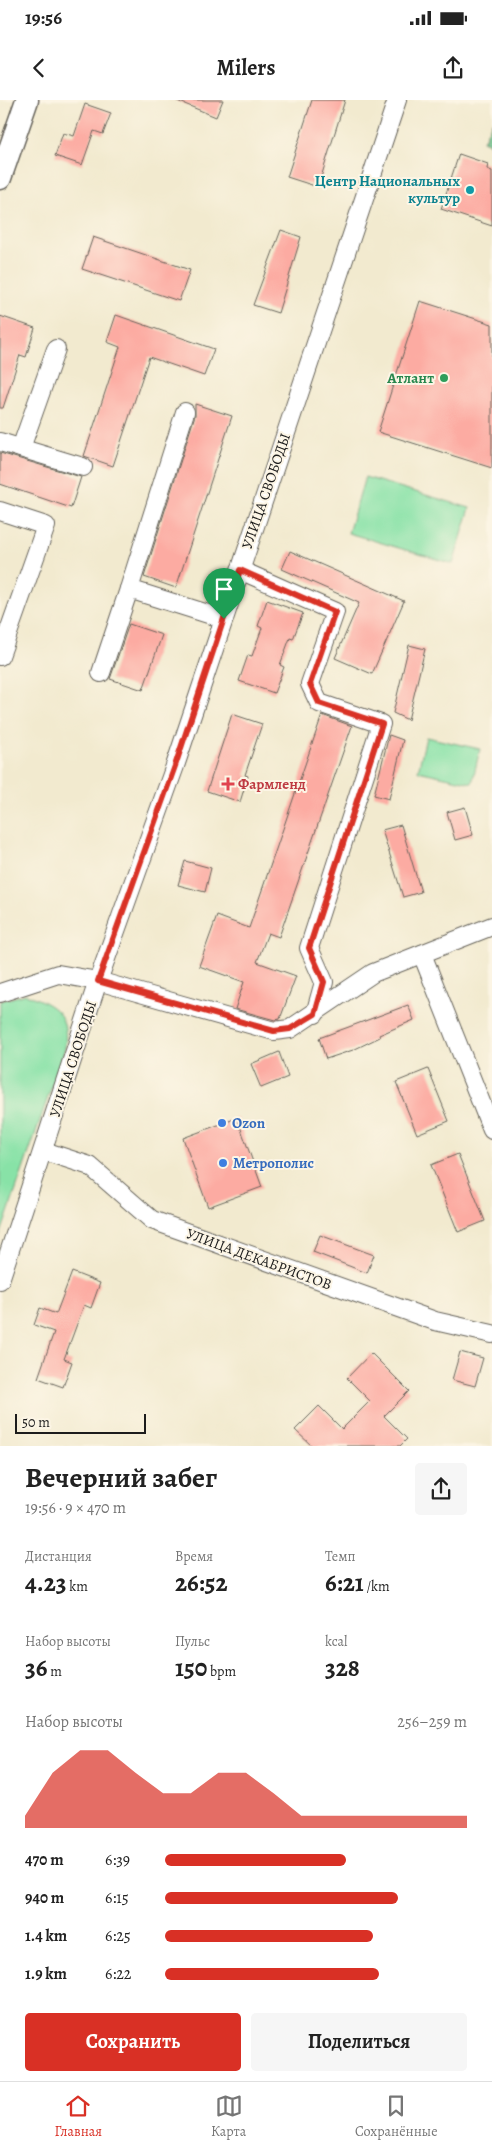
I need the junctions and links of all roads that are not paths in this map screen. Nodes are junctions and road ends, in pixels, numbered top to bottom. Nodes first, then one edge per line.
1 (27, 100) edge
2 (397, 100) edge
3 (0, 178) edge
4 (56, 349) dead end
5 (185, 412) dead end
6 (0, 442) edge
7 (21, 448) junction
8 (83, 467) dead end
9 (0, 511) edge
10 (240, 570) junction
11 (130, 589) junction
12 (224, 619) junction
13 (0, 656) edge
14 (101, 673) dead end
15 (492, 926) edge
16 (422, 954) junction
17 (98, 981) junction
18 (0, 992) edge
19 (315, 1014) junction
20 (491, 1124) edge
21 (44, 1151) junction
22 (0, 1280) edge
23 (492, 1334) edge

1 - 3 main road
2 - 10 street, УЛИЦА СВОБОДЫ
4 - 7 street
5 - 11 street
6 - 7 street
7 - 8 street
9 - 13 street
10 - 12 street, УЛИЦА СВОБОДЫ
10 - 19 street
11 - 12 street
11 - 14 street
12 - 17 street, УЛИЦА СВОБОДЫ
15 - 16 street
16 - 19 street
16 - 20 street
17 - 18 street
17 - 19 street
17 - 21 street, УЛИЦА СВОБОДЫ
21 - 22 street, УЛИЦА СВОБОДЫ
21 - 23 street, УЛИЦА ДЕКАБРИСТОВ

